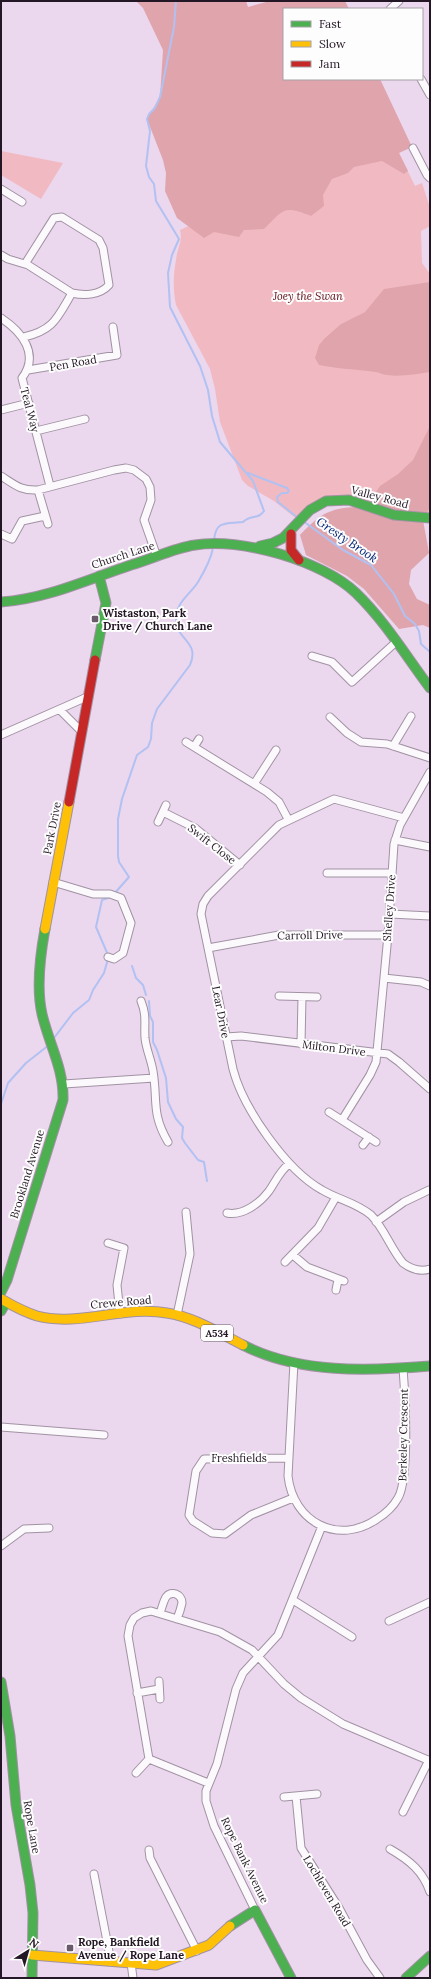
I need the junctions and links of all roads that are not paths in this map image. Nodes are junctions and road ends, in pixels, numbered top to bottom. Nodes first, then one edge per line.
1 (399, 1) edge
2 (391, 8) edge
3 (422, 80) edge
4 (430, 95) edge
5 (414, 148) dead end
6 (430, 178) edge
7 (1, 189) edge
8 (22, 202) dead end
9 (1, 255) edge
10 (25, 264) junction
11 (72, 293) junction
12 (1, 318) edge
13 (114, 327) dead end
14 (24, 337) junction
15 (28, 370) junction
16 (29, 403) junction
17 (1, 410) edge
18 (85, 419) dead end
19 (36, 431) junction
20 (1, 476) edge
21 (50, 486) junction
22 (38, 490) junction
23 (430, 518) edge
24 (1, 534) edge
25 (291, 534) junction
26 (254, 547) junction
27 (157, 557) junction
28 (299, 561) junction
29 (98, 576) junction
30 (1, 602) edge
31 (396, 642) junction
32 (312, 656) dead end
33 (430, 688) edge
34 (87, 697) junction
35 (60, 710) junction
36 (411, 716) dead end
37 (330, 717) dead end
38 (81, 731) junction
39 (1, 735) edge
40 (199, 739) dead end
41 (186, 742) dead end
42 (394, 746) junction
43 (194, 747) junction
44 (276, 750) dead end
45 (430, 758) edge
46 (430, 772) edge
47 (254, 784) junction
48 (166, 805) dead end
49 (163, 812) junction
50 (404, 818) junction
51 (288, 820) junction
52 (158, 822) dead end
53 (395, 840) junction
54 (430, 847) edge
55 (240, 865) junction
56 (327, 873) dead end
57 (392, 873) junction
58 (53, 882) junction
59 (390, 914) junction
60 (430, 916) edge
61 (388, 935) junction
62 (208, 948) junction
63 (108, 957) dead end
64 (384, 978) junction
65 (430, 986) edge
66 (279, 996) dead end
67 (302, 997) junction
68 (317, 997) dead end
69 (141, 1001) dead end
70 (226, 1037) junction
71 (301, 1044) junction
72 (377, 1053) junction
73 (154, 1078) junction
74 (64, 1084) junction
75 (430, 1089) edge
76 (329, 1112) dead end
77 (342, 1120) junction
78 (368, 1137) junction
79 (168, 1142) dead end
80 (376, 1142) dead end
81 (363, 1145) dead end
82 (289, 1164) junction
83 (429, 1190) edge
84 (336, 1197) junction
85 (186, 1212) dead end
86 (231, 1215) dead end
87 (376, 1222) junction
88 (108, 1243) dead end
89 (293, 1255) junction
90 (285, 1262) dead end
91 (430, 1269) edge
92 (336, 1290) dead end
93 (1, 1292) edge
94 (3, 1301) edge
95 (1, 1311) edge
96 (120, 1314) junction
97 (177, 1315) junction
98 (294, 1362) junction
99 (430, 1366) edge
100 (403, 1368) junction
101 (1, 1427) edge
102 (104, 1435) dead end
103 (288, 1458) junction
104 (293, 1498) junction
105 (322, 1526) junction
106 (49, 1528) dead end
107 (1, 1546) edge
108 (293, 1600) junction
109 (430, 1602) edge
110 (160, 1613) junction
111 (177, 1619) junction
112 (389, 1621) dead end
113 (352, 1637) dead end
114 (259, 1657) junction
115 (159, 1681) dead end
116 (1, 1682) edge
117 (159, 1689) junction
118 (137, 1692) junction
119 (160, 1699) dead end
120 (149, 1759) junction
121 (430, 1760) edge
122 (136, 1773) dead end
123 (208, 1783) junction
124 (317, 1794) dead end
125 (296, 1796) junction
126 (284, 1797) dead end
127 (403, 1812) dead end
128 (390, 1849) dead end
129 (148, 1850) dead end
130 (150, 1858) junction
131 (142, 1860) dead end
132 (94, 1874) dead end
133 (430, 1892) edge
134 (255, 1910) junction
135 (197, 1951) junction
136 (32, 1955) junction
137 (430, 1956) edge
138 (111, 1962) junction
139 (131, 1963) junction
140 (32, 1978) edge
141 (133, 1978) edge
142 (291, 1978) edge
143 (380, 1978) edge
144 (406, 1978) edge

1 - 2 street
3 - 4 street
5 - 6 street
7 - 8 street
9 - 10 street
10 - 11 street
10 - 11 street
11 - 14 street
12 - 14 street
13 - 15 street, Pen Road
14 - 15 street, Teal Way
15 - 16 street, Teal Way
16 - 17 street
16 - 19 street, Teal Way
18 - 19 street
19 - 21 street, Teal Way
20 - 22 street
21 - 22 street
21 - 27 street
22 - 24 street
23 - 25 street, Valley Road
25 - 26 street, Valley Road
25 - 28 street
26 - 27 street, Church Lane
26 - 28 street
27 - 29 street, Church Lane
28 - 31 street
29 - 30 street, Church Lane
29 - 34 street, Park Drive
31 - 32 street
31 - 33 street
34 - 35 street
34 - 38 street, Park Drive
35 - 38 street
35 - 39 street
36 - 42 street
37 - 42 street
38 - 58 street, Park Drive
40 - 43 street
41 - 43 street
42 - 45 street
43 - 47 street
44 - 47 street
46 - 50 street, Shelley Drive
47 - 51 street
48 - 49 street
49 - 52 street
49 - 55 street, Swift Close
50 - 51 street, Lear Drive
50 - 53 street, Shelley Drive
51 - 55 street, Lear Drive
53 - 54 street
53 - 57 street, Shelley Drive
55 - 62 street, Lear Drive
56 - 57 street
57 - 59 street, Shelley Drive
58 - 63 street
58 - 74 street, Park Drive
59 - 60 street
59 - 61 street, Shelley Drive
61 - 62 street, Carroll Drive
61 - 64 street, Shelley Drive
62 - 70 street, Lear Drive
64 - 65 street
64 - 72 street, Shelley Drive
66 - 67 street
67 - 68 street
67 - 71 street
69 - 73 street
70 - 71 street, Milton Drive
70 - 82 street, Lear Drive
71 - 72 street, Milton Drive
72 - 75 street, Milton Drive
72 - 77 street, Shelley Drive
73 - 74 street
73 - 79 street
74 - 93 street, Brookland Avenue
76 - 77 street
77 - 78 street
78 - 80 street
78 - 81 street
82 - 84 street, Lear Drive
82 - 86 street
83 - 87 street
84 - 87 street, Lear Drive
84 - 89 street
85 - 97 street
87 - 91 street, Lear Drive
88 - 96 street
89 - 90 street
89 - 92 street
94 - 95 street
94 - 96 street, Crewe Road / A534
96 - 97 street, Crewe Road / A534
97 - 98 street, Crewe Road / A534
98 - 100 street, Crewe Road / A534
98 - 103 street, Berkeley Crescent
99 - 100 street, Crewe Road / A534
100 - 105 street, Berkeley Crescent
101 - 102 street
103 - 104 street, Berkeley Crescent
103 - 104 street, Freshfields
104 - 105 street, Berkeley Crescent
105 - 108 street, Rope Bank Avenue
106 - 107 street
108 - 113 street
108 - 114 street, Rope Bank Avenue
109 - 112 street
110 - 111 street
110 - 111 street
110 - 118 street
111 - 114 street
114 - 121 street
114 - 123 street, Rope Bank Avenue
115 - 117 street
116 - 136 street, Rope Lane
117 - 118 street
117 - 119 street
118 - 120 street
120 - 122 street
120 - 123 street
121 - 127 street
123 - 134 street, Rope Bank Avenue
124 - 125 street
125 - 126 street
125 - 143 street, Lochleven Road
128 - 133 street
129 - 130 street
130 - 131 street
130 - 135 street
132 - 138 street
134 - 135 street
134 - 142 street, Rope Bank Avenue
135 - 139 street
136 - 138 street
136 - 140 street, Rope Lane
137 - 144 street
138 - 139 street
139 - 141 street

